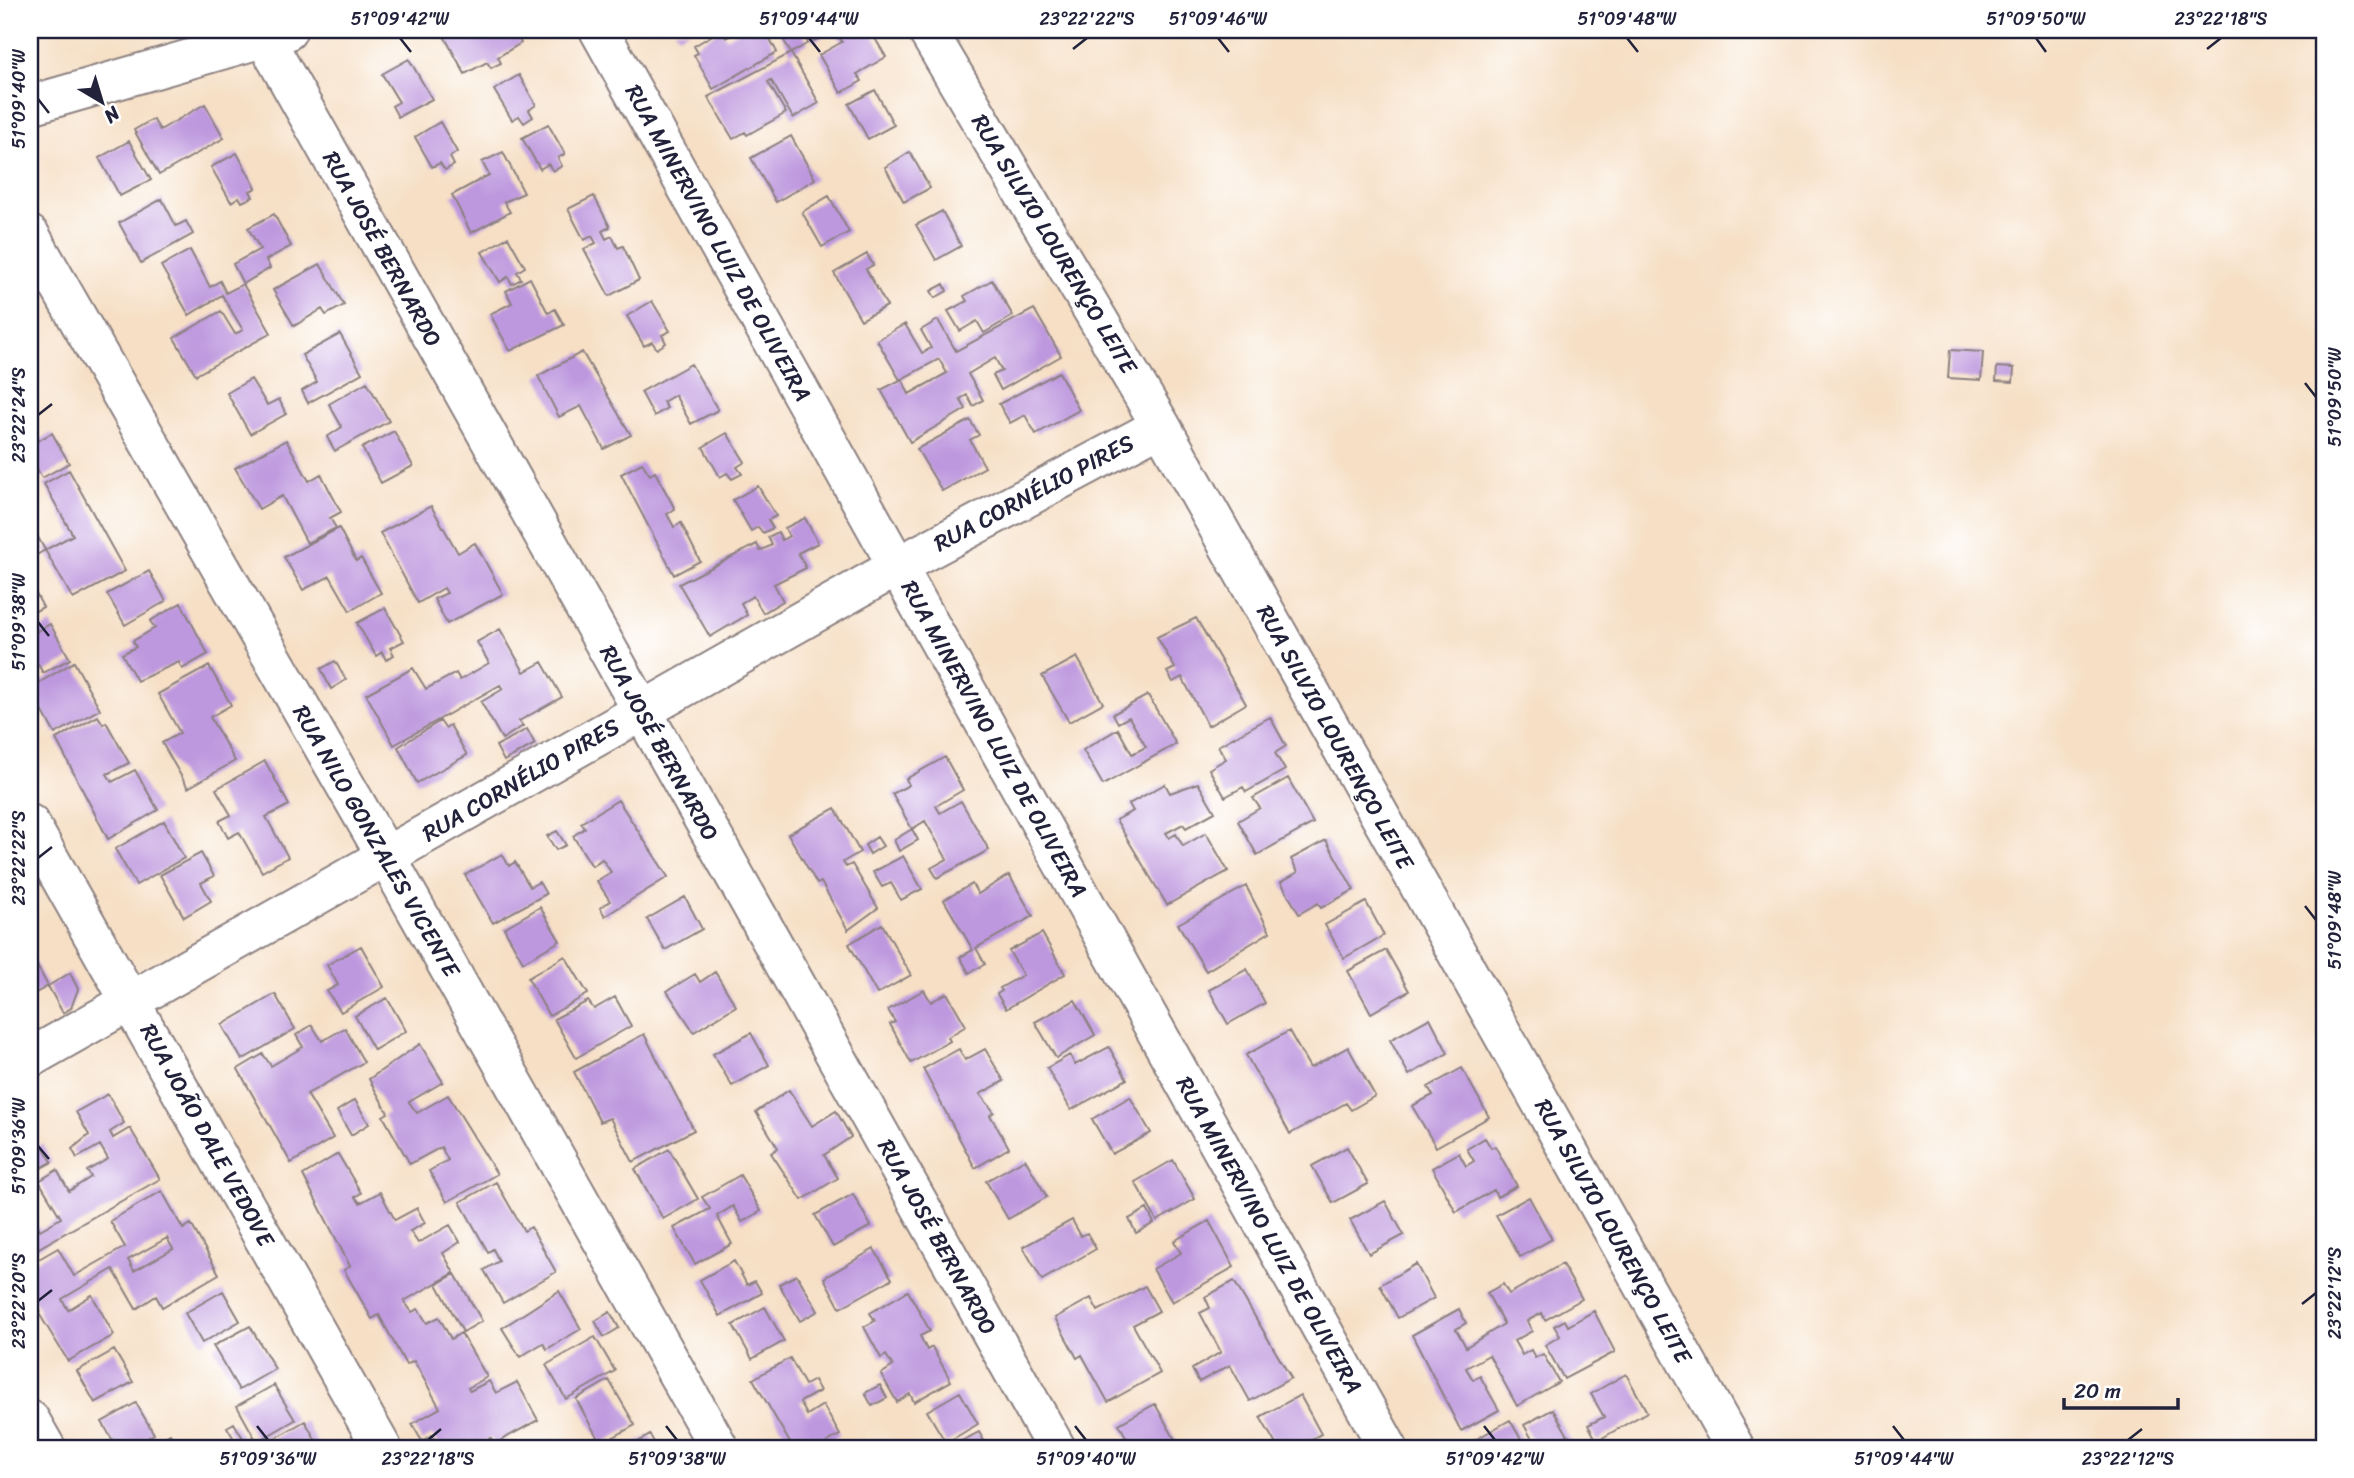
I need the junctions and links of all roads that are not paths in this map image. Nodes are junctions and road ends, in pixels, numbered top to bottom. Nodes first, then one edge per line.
1 (599, 30) edge
2 (927, 30) edge
3 (277, 34) edge
4 (30, 105) edge
5 (30, 235) edge
6 (1161, 426) junction
7 (898, 566) junction
8 (640, 711) junction
9 (30, 824) edge
10 (387, 858) junction
11 (132, 1002) junction
12 (30, 1058) edge
13 (30, 1420) edge
14 (46, 1448) edge
15 (382, 1448) edge
16 (719, 1448) edge
17 (1056, 1448) edge
18 (1388, 1448) edge
19 (1734, 1448) edge

1 - 7 street, RUA MINERVINO LUIZ DE OLIVEIRA
2 - 6 street, RUA SILVIO LOURENÇO LEITE
3 - 4 street
3 - 8 street, RUA JOSÉ BERNARDO
5 - 10 street, RUA NILO GONZALES VICENTE
6 - 7 street, RUA CORNÉLIO PIRES
6 - 19 street, RUA SILVIO LOURENÇO LEITE
7 - 8 street, RUA CORNÉLIO PIRES
7 - 18 street, RUA MINERVINO LUIZ DE OLIVEIRA
8 - 10 street, RUA CORNÉLIO PIRES
8 - 17 street, RUA JOSÉ BERNARDO
9 - 11 street, RUA JOÃO DALE VEDOVE
10 - 11 street, RUA CORNÉLIO PIRES
10 - 16 street, RUA NILO GONZALES VICENTE
11 - 12 street, RUA CORNÉLIO PIRES
11 - 15 street, RUA JOÃO DALE VEDOVE
13 - 14 street

